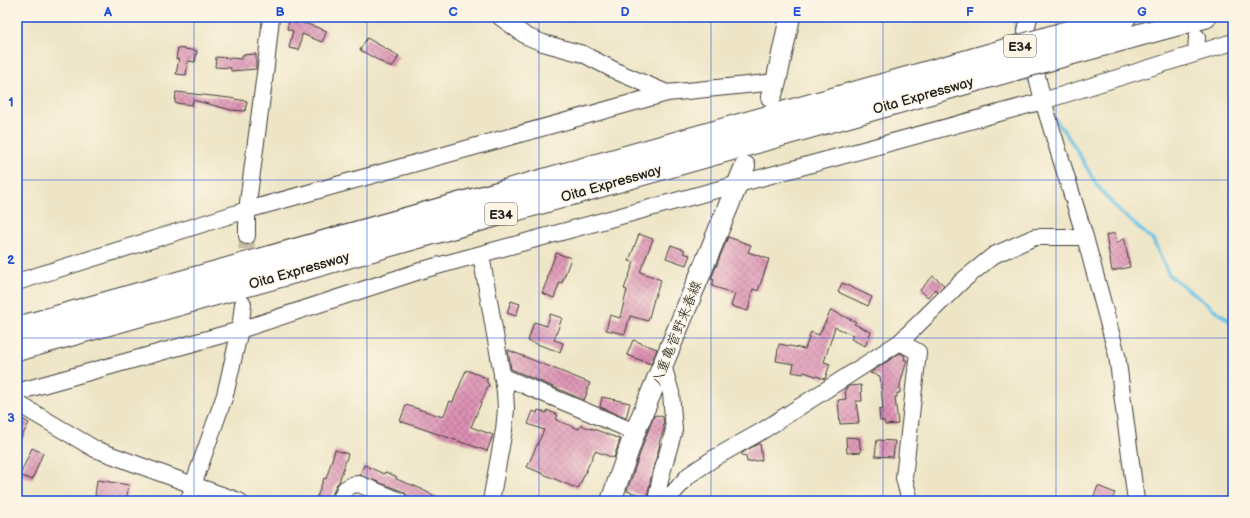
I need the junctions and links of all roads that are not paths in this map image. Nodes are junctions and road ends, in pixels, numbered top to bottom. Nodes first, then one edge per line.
1 (271, 17) edge
2 (500, 17) edge
3 (790, 17) edge
4 (1029, 17) edge
5 (1125, 17) edge
6 (1205, 17) edge
7 (1197, 37) dead end
8 (1233, 42) edge
9 (1063, 45) junction
10 (1196, 53) junction
11 (981, 68) junction
12 (773, 90) joint
13 (667, 93) junction
14 (1043, 101) junction
15 (745, 166) dead end
16 (737, 185) junction
17 (247, 210) junction
18 (247, 236) tunnel mouth
19 (1085, 237) junction
20 (481, 255) junction
21 (17, 282) edge
22 (243, 304) dead end
23 (17, 328) edge
24 (240, 330) junction
25 (900, 342) junction
26 (17, 350) edge
27 (663, 365) junction
28 (502, 376) junction
29 (17, 401) edge
30 (636, 432) junction
31 (194, 485) junction
32 (189, 501) edge
33 (239, 501) edge
34 (340, 501) edge
35 (400, 501) edge
36 (491, 501) edge
37 (611, 501) edge
38 (656, 501) edge
39 (666, 501) edge
40 (910, 501) edge
41 (1136, 501) edge

1 - 17 street
2 - 13 street
3 - 12 main road
4 - 14 street
5 - 9 highway, Oita Expressway / E34
6 - 9 highway, Oita Expressway / E34
7 - 10 street
8 - 10 street
9 - 11 highway, Oita Expressway / E34, bridge
10 - 14 street
11 - 23 highway, Oita Expressway / E34
11 - 26 highway, Oita Expressway / E34
12 - 13 street
13 - 17 street
14 - 16 street
14 - 19 street
15 - 16 main road, 八重亀菅野来春線
16 - 20 street
16 - 27 main road, 八重亀菅野来春線
17 - 18 street
17 - 21 street
19 - 25 street
19 - 41 street
20 - 24 street
20 - 28 street
22 - 24 street
24 - 29 street
24 - 31 street
25 - 39 street
25 - 40 street
27 - 30 main road, 八重亀菅野来春線
27 - 38 street
28 - 30 street
28 - 36 street
29 - 31 street
30 - 37 main road, 八重亀菅野来春線
31 - 32 street
31 - 33 street
34 - 35 street

